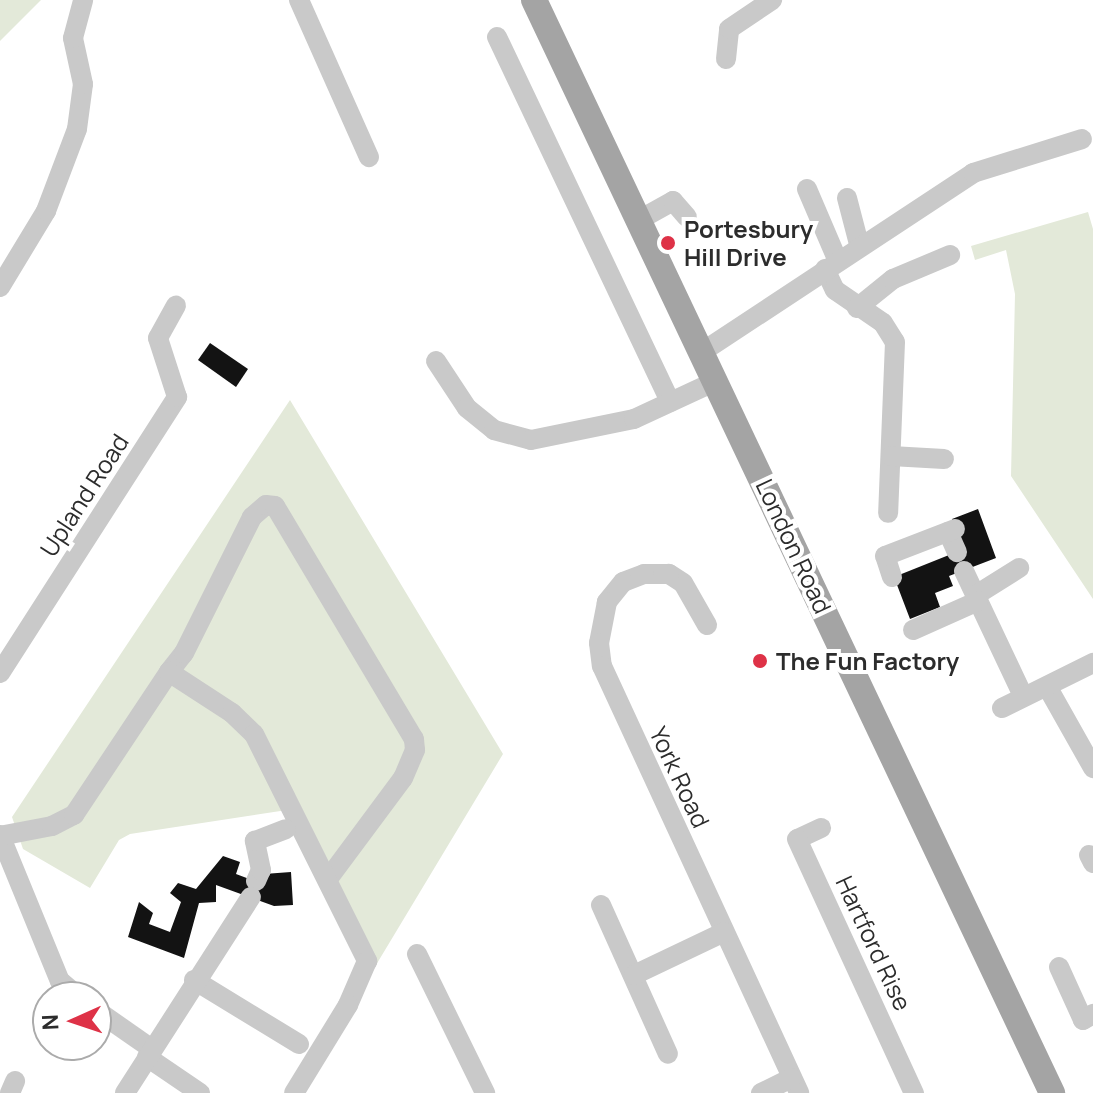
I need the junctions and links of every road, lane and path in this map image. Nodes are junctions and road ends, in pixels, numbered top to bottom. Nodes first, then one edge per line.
1 (83, 0) edge
2 (299, 0) edge
3 (534, 0) edge
4 (772, 0) edge
5 (497, 37) dead end
6 (726, 59) dead end
7 (1082, 139) dead end
8 (369, 157) dead end
9 (807, 189) dead end
10 (847, 198) dead end
11 (687, 217) dead end
12 (639, 220) junction
13 (859, 244) junction
14 (950, 255) dead end
15 (831, 264) junction
16 (0, 287) edge
17 (176, 306) dead end
18 (857, 308) junction
19 (702, 352) junction
20 (436, 361) dead end
21 (716, 381) junction
22 (670, 402) junction
23 (891, 456) junction
24 (944, 459) dead end
25 (888, 513) dead end
26 (1019, 568) dead end
27 (892, 577) dead end
28 (969, 580) junction
29 (707, 625) dead end
30 (913, 630) dead end
31 (1093, 663) edge
32 (169, 672) junction
33 (0, 673) edge
34 (1048, 688) junction
35 (1023, 696) junction
36 (1002, 708) dead end
37 (1093, 768) edge
38 (821, 828) dead end
39 (286, 829) dead end
40 (0, 835) edge
41 (328, 879) junction
42 (601, 905) dead end
43 (724, 932) junction
44 (417, 954) dead end
45 (1059, 967) dead end
46 (634, 975) junction
47 (194, 980) junction
48 (60, 981) edge
49 (1093, 1014) edge
50 (112, 1023) edge
51 (299, 1044) dead end
52 (150, 1053) junction
53 (668, 1054) dead end
54 (796, 1086) edge
55 (125, 1093) edge
56 (200, 1093) edge
57 (294, 1093) edge
58 (485, 1093) edge
59 (761, 1093) edge
60 (914, 1093) edge
61 (1052, 1093) edge

1 - 16 street
2 - 8 street
3 - 12 main road, London Road
4 - 6 street
5 - 22 street
7 - 13 street
9 - 15 street
10 - 13 street
11 - 12 street
12 - 19 main road, London Road
13 - 15 street
14 - 18 street
15 - 18 street
15 - 19 street
17 - 33 street, Upland Road
18 - 23 street
19 - 21 main road, London Road
20 - 22 street
21 - 22 street
21 - 61 main road, London Road
23 - 24 street
23 - 25 street
26 - 28 street
27 - 28 street
28 - 30 street
28 - 35 street
29 - 43 street, York Road
31 - 34 street
32 - 40 street
32 - 41 street
32 - 41 street
34 - 35 street
34 - 37 street
35 - 36 street
38 - 60 street, Hartford Rise
39 - 47 street
40 - 48 street
41 - 57 street
42 - 46 street
43 - 46 street
43 - 54 street, York Road
44 - 58 street
45 - 49 street
46 - 53 street
47 - 51 street
47 - 52 street
50 - 52 street
52 - 55 street
52 - 56 street
54 - 59 street

